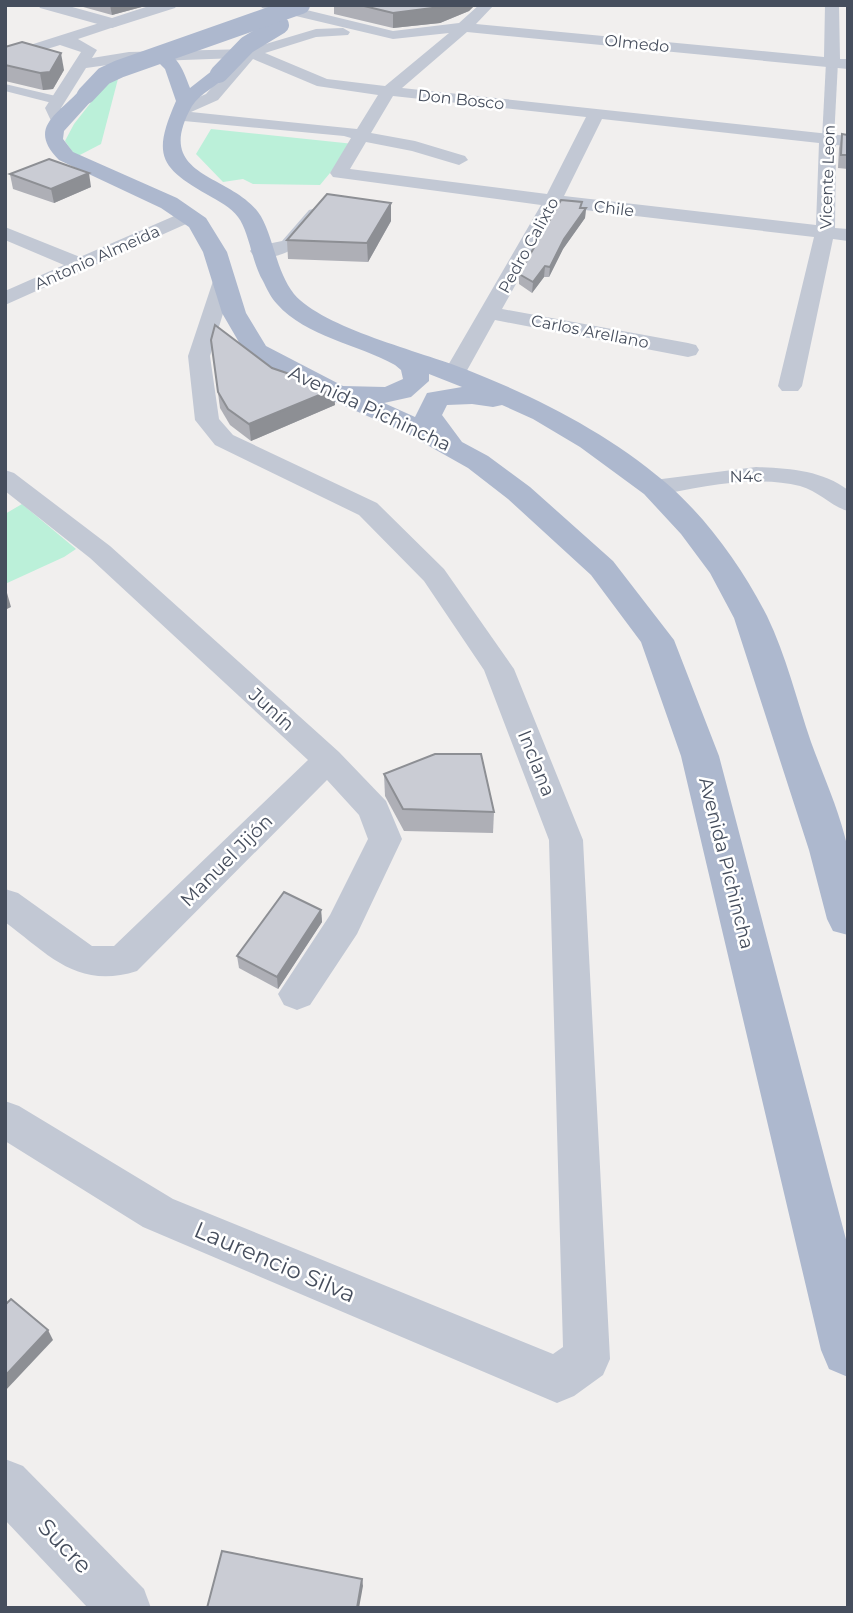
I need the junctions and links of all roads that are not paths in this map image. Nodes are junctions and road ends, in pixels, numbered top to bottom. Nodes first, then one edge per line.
1 (46, 5) edge
2 (169, 5) edge
3 (301, 5) edge
4 (328, 5) edge
5 (487, 5) edge
6 (832, 5) edge
7 (274, 6) edge
8 (79, 9) edge
9 (460, 31) junction
10 (118, 33) junction
11 (57, 40) junction
12 (90, 50) junction
13 (436, 51) junction
14 (251, 53) junction
15 (160, 55) junction
16 (5, 58) edge
17 (840, 63) edge
18 (80, 64) junction
19 (5, 87) edge
20 (388, 91) junction
21 (56, 100) junction
22 (181, 113) junction
23 (596, 114) junction
24 (59, 121) junction
25 (360, 136) junction
26 (828, 139) junction
27 (848, 141) edge
28 (174, 158) junction
29 (459, 160) dead end
30 (94, 169) junction
31 (327, 199) edge
32 (553, 201) junction
33 (188, 216) junction
34 (5, 233) edge
35 (825, 233) junction
36 (848, 235) edge
37 (260, 251) junction
38 (79, 264) junction
39 (223, 281) junction
40 (5, 299) edge
41 (491, 313) junction
42 (688, 349) dead end
43 (386, 351) junction
44 (454, 374) junction
45 (790, 386) dead end
46 (324, 387) junction
47 (543, 413) junction
48 (450, 444) junction
49 (654, 488) junction
50 (11, 489) edge
51 (843, 497) edge
52 (328, 760) junction
53 (838, 853) edge
54 (5, 903) edge
55 (848, 919) edge
56 (297, 993) dead end
57 (5, 1119) edge
58 (848, 1350) edge
59 (557, 1379) joint
60 (5, 1484) edge
61 (125, 1608) edge

1 - 8 street
2 - 10 street
3 - 24 main road, bridge
4 - 22 main road, bridge
5 - 9 street
6 - 17 street, Vicente Leon
7 - 9 street, Olmedo
8 - 10 street
9 - 13 street
9 - 17 street, Olmedo
10 - 11 street
10 - 12 street
10 - 15 street
11 - 12 street
11 - 16 street
12 - 18 street
13 - 14 street
13 - 20 street
14 - 15 street, Don Bosco
14 - 20 street, Don Bosco
14 - 22 street
15 - 18 street, Don Bosco
15 - 22 main road
17 - 26 street, Vicente Leon
18 - 21 street
19 - 21 street
20 - 23 street, Don Bosco
20 - 25 street
21 - 24 street
22 - 25 street
22 - 28 main road
23 - 26 street, Don Bosco
23 - 32 street, Pedro Calixto
24 - 30 main road, Avenida Pichincha
25 - 29 street
25 - 32 street, Chile
26 - 27 street, Don Bosco
26 - 35 street, Vicente Leon
28 - 30 main road
28 - 37 main road
30 - 33 main road, Avenida Pichincha
31 - 37 street
32 - 35 street, Chile
32 - 41 street, Pedro Calixto
33 - 38 street, Antonio Almeida
33 - 39 main road, Avenida Pichincha
34 - 38 street
35 - 36 street, Chile
35 - 45 street, Vicente Leon
37 - 43 main road
38 - 40 street, Antonio Almeida
39 - 46 main road, Avenida Pichincha
39 - 59 street, Inclana
41 - 42 street, Carlos Arellano
41 - 44 street, Pedro Calixto
43 - 44 main road
43 - 46 main road
44 - 47 main road
46 - 48 main road, Avenida Pichincha
47 - 48 main road
47 - 49 main road
48 - 58 main road, Avenida Pichincha
49 - 51 street, N4c
49 - 53 main road
50 - 52 street, Junín
52 - 54 street, Manuel Jijón
52 - 56 street, Junín
53 - 55 main road
57 - 59 street, Laurencio Silva
60 - 61 street, Sucre

